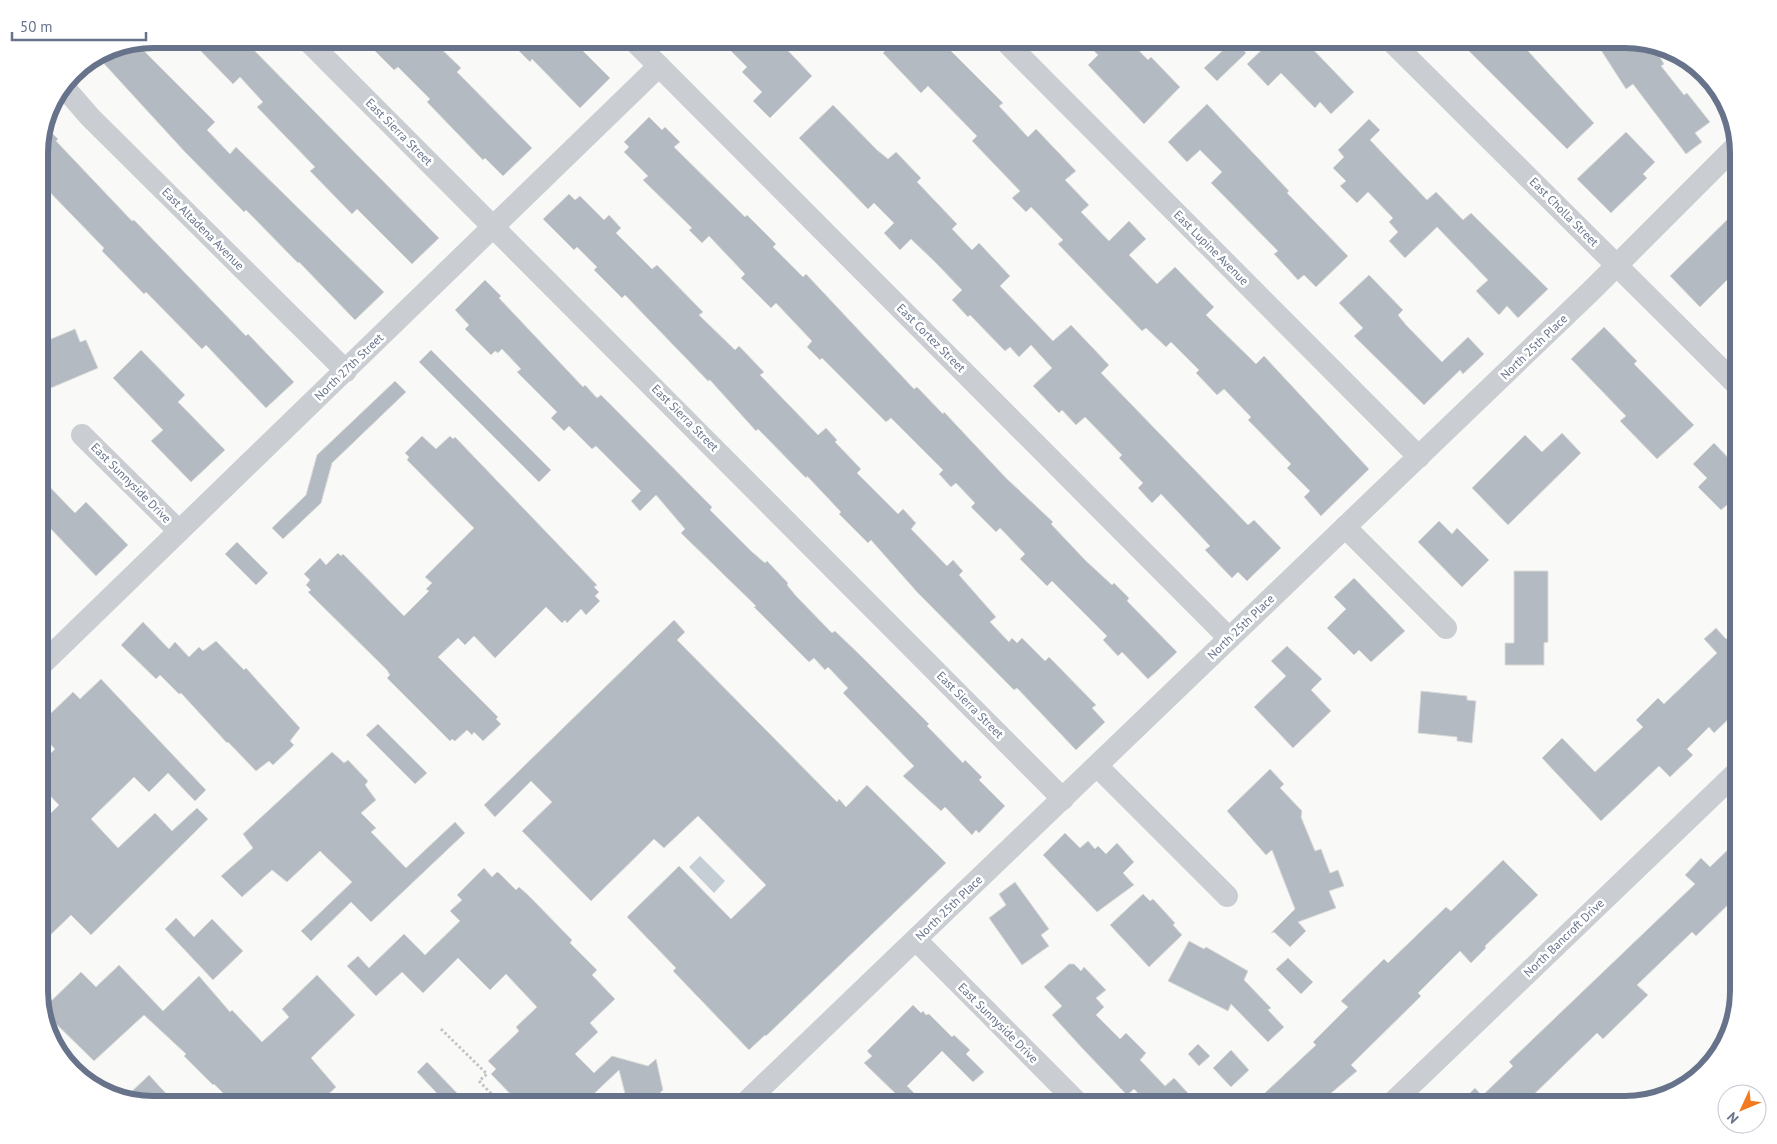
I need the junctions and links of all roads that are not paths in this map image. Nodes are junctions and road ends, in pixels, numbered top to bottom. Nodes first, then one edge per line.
1 (315, 48) edge
2 (641, 48) edge
3 (1012, 48) edge
4 (1398, 48) edge
5 (660, 66) junction
6 (67, 91) edge
7 (1730, 152) edge
8 (494, 227) junction
9 (1618, 265) junction
10 (346, 371) junction
11 (1730, 378) edge
12 (82, 435) dead end
13 (1419, 457) junction
14 (1345, 527) junction
15 (180, 531) junction
16 (1446, 628) dead end
17 (1229, 638) junction
18 (48, 658) edge
19 (1097, 766) junction
20 (1730, 779) edge
21 (1063, 799) junction
22 (1227, 896) dead end
23 (916, 940) junction
24 (752, 1096) edge
25 (1071, 1096) edge
26 (1399, 1096) edge

1 - 8 street, East Sierra Street
2 - 5 street, East Cortez Street
3 - 13 street, East Lupine Avenue
4 - 9 street, East Cholla Street
5 - 8 street, North 27th Street
5 - 17 street, East Cortez Street
6 - 10 street, East Altadena Avenue
7 - 9 street, North 25th Place
8 - 10 street, North 27th Street
8 - 21 street, East Sierra Street
9 - 11 street, East Cholla Street
9 - 13 street, North 25th Place
10 - 15 street, North 27th Street
12 - 15 street, East Sunnyside Drive
13 - 14 street, North 25th Place
14 - 16 street
14 - 17 street, North 25th Place
15 - 18 street, North 27th Street
17 - 19 street, North 25th Place
19 - 21 street, North 25th Place
19 - 22 street
20 - 26 street, North Bancroft Drive
21 - 23 street, North 25th Place
23 - 24 street, North 25th Place
23 - 25 street, East Sunnyside Drive

